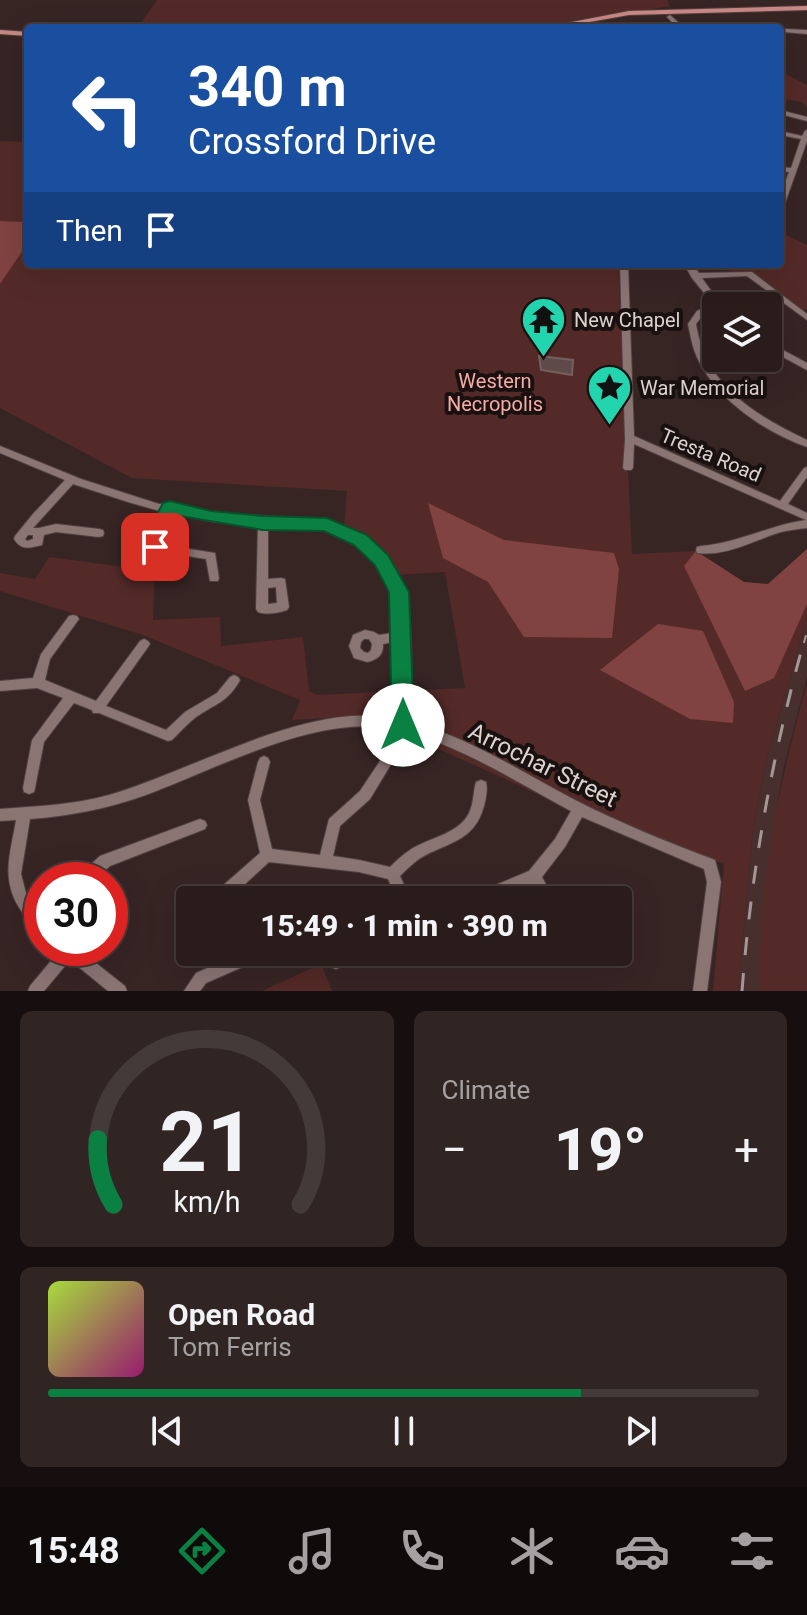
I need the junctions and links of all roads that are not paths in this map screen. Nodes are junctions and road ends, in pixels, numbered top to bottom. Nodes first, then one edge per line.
1 (807, 8) edge
2 (708, 12) junction
3 (670, 17) dead end
4 (567, 24) edge
5 (677, 24) edge
6 (709, 24) edge
7 (786, 31) dead end
8 (0, 32) edge
9 (807, 32) edge
10 (24, 34) edge
11 (784, 113) edge
12 (807, 119) edge
13 (784, 133) edge
14 (805, 135) edge
15 (784, 169) edge
16 (793, 170) junction
17 (784, 195) edge
18 (624, 268) edge
19 (690, 268) edge
20 (695, 276) junction
21 (707, 292) edge
22 (702, 312) edge
23 (807, 318) edge
24 (782, 353) edge
25 (702, 354) edge
26 (807, 367) edge
27 (712, 372) edge
28 (630, 440) junction
29 (807, 444) edge
30 (0, 449) edge
31 (628, 468) dead end
32 (807, 470) edge
33 (70, 481) junction
34 (783, 504) junction
35 (170, 508) junction
36 (807, 517) edge
37 (263, 523) junction
38 (807, 524) edge
39 (162, 526) junction
40 (99, 533) dead end
41 (151, 542) junction
42 (701, 550) dead end
43 (214, 578) dead end
44 (262, 584) dead end
45 (73, 619) dead end
46 (403, 636) junction
47 (377, 640) dead end
48 (144, 644) dead end
49 (234, 680) dead end
50 (38, 683) junction
51 (0, 686) edge
52 (71, 697) junction
53 (97, 709) junction
54 (403, 725) junction
55 (264, 762) dead end
56 (386, 762) dead end
57 (481, 786) dead end
58 (29, 788) dead end
59 (579, 809) junction
60 (24, 813) junction
61 (0, 815) edge
62 (200, 825) dead end
63 (267, 855) junction
64 (325, 861) junction
65 (104, 862) edge
66 (392, 874) junction
67 (534, 876) junction
68 (7, 886) edge
69 (233, 886) edge
70 (398, 886) edge
71 (510, 886) edge
72 (539, 886) edge
73 (24, 906) edge
74 (55, 966) edge
75 (89, 966) edge
76 (228, 966) edge
77 (35, 991) edge
78 (120, 991) edge
79 (191, 991) edge
80 (700, 991) edge

1 - 2 main road
2 - 4 main road
2 - 6 street
3 - 5 street
7 - 9 street
8 - 10 main road
11 - 12 street
13 - 14 street
14 - 16 street
15 - 16 street
16 - 17 street
18 - 28 street, Tresta Road
19 - 20 street
20 - 21 street
20 - 23 street
22 - 25 street
24 - 26 street
27 - 29 street
28 - 31 street
28 - 34 street, Tresta Road
30 - 33 street
32 - 34 street
33 - 35 street
33 - 40 street
34 - 36 street, Tresta Road
35 - 37 street
35 - 39 street
37 - 44 street
37 - 46 street
38 - 42 street
39 - 41 street
39 - 41 street
41 - 43 street
45 - 50 street
46 - 47 street
46 - 54 street
48 - 53 street
49 - 53 street
50 - 51 street
50 - 52 street
52 - 53 street
52 - 58 street
54 - 59 street, Arrochar Street
54 - 60 street, Arrochar Street
55 - 63 street
56 - 64 street
57 - 66 street
59 - 67 street
59 - 80 street, Arrochar Street
60 - 61 street, Arrochar Street
60 - 68 street
62 - 65 street
63 - 64 street
63 - 69 street
64 - 66 street
66 - 70 street
67 - 71 street
67 - 72 street
68 - 73 street
74 - 77 street
75 - 78 street
76 - 79 street

